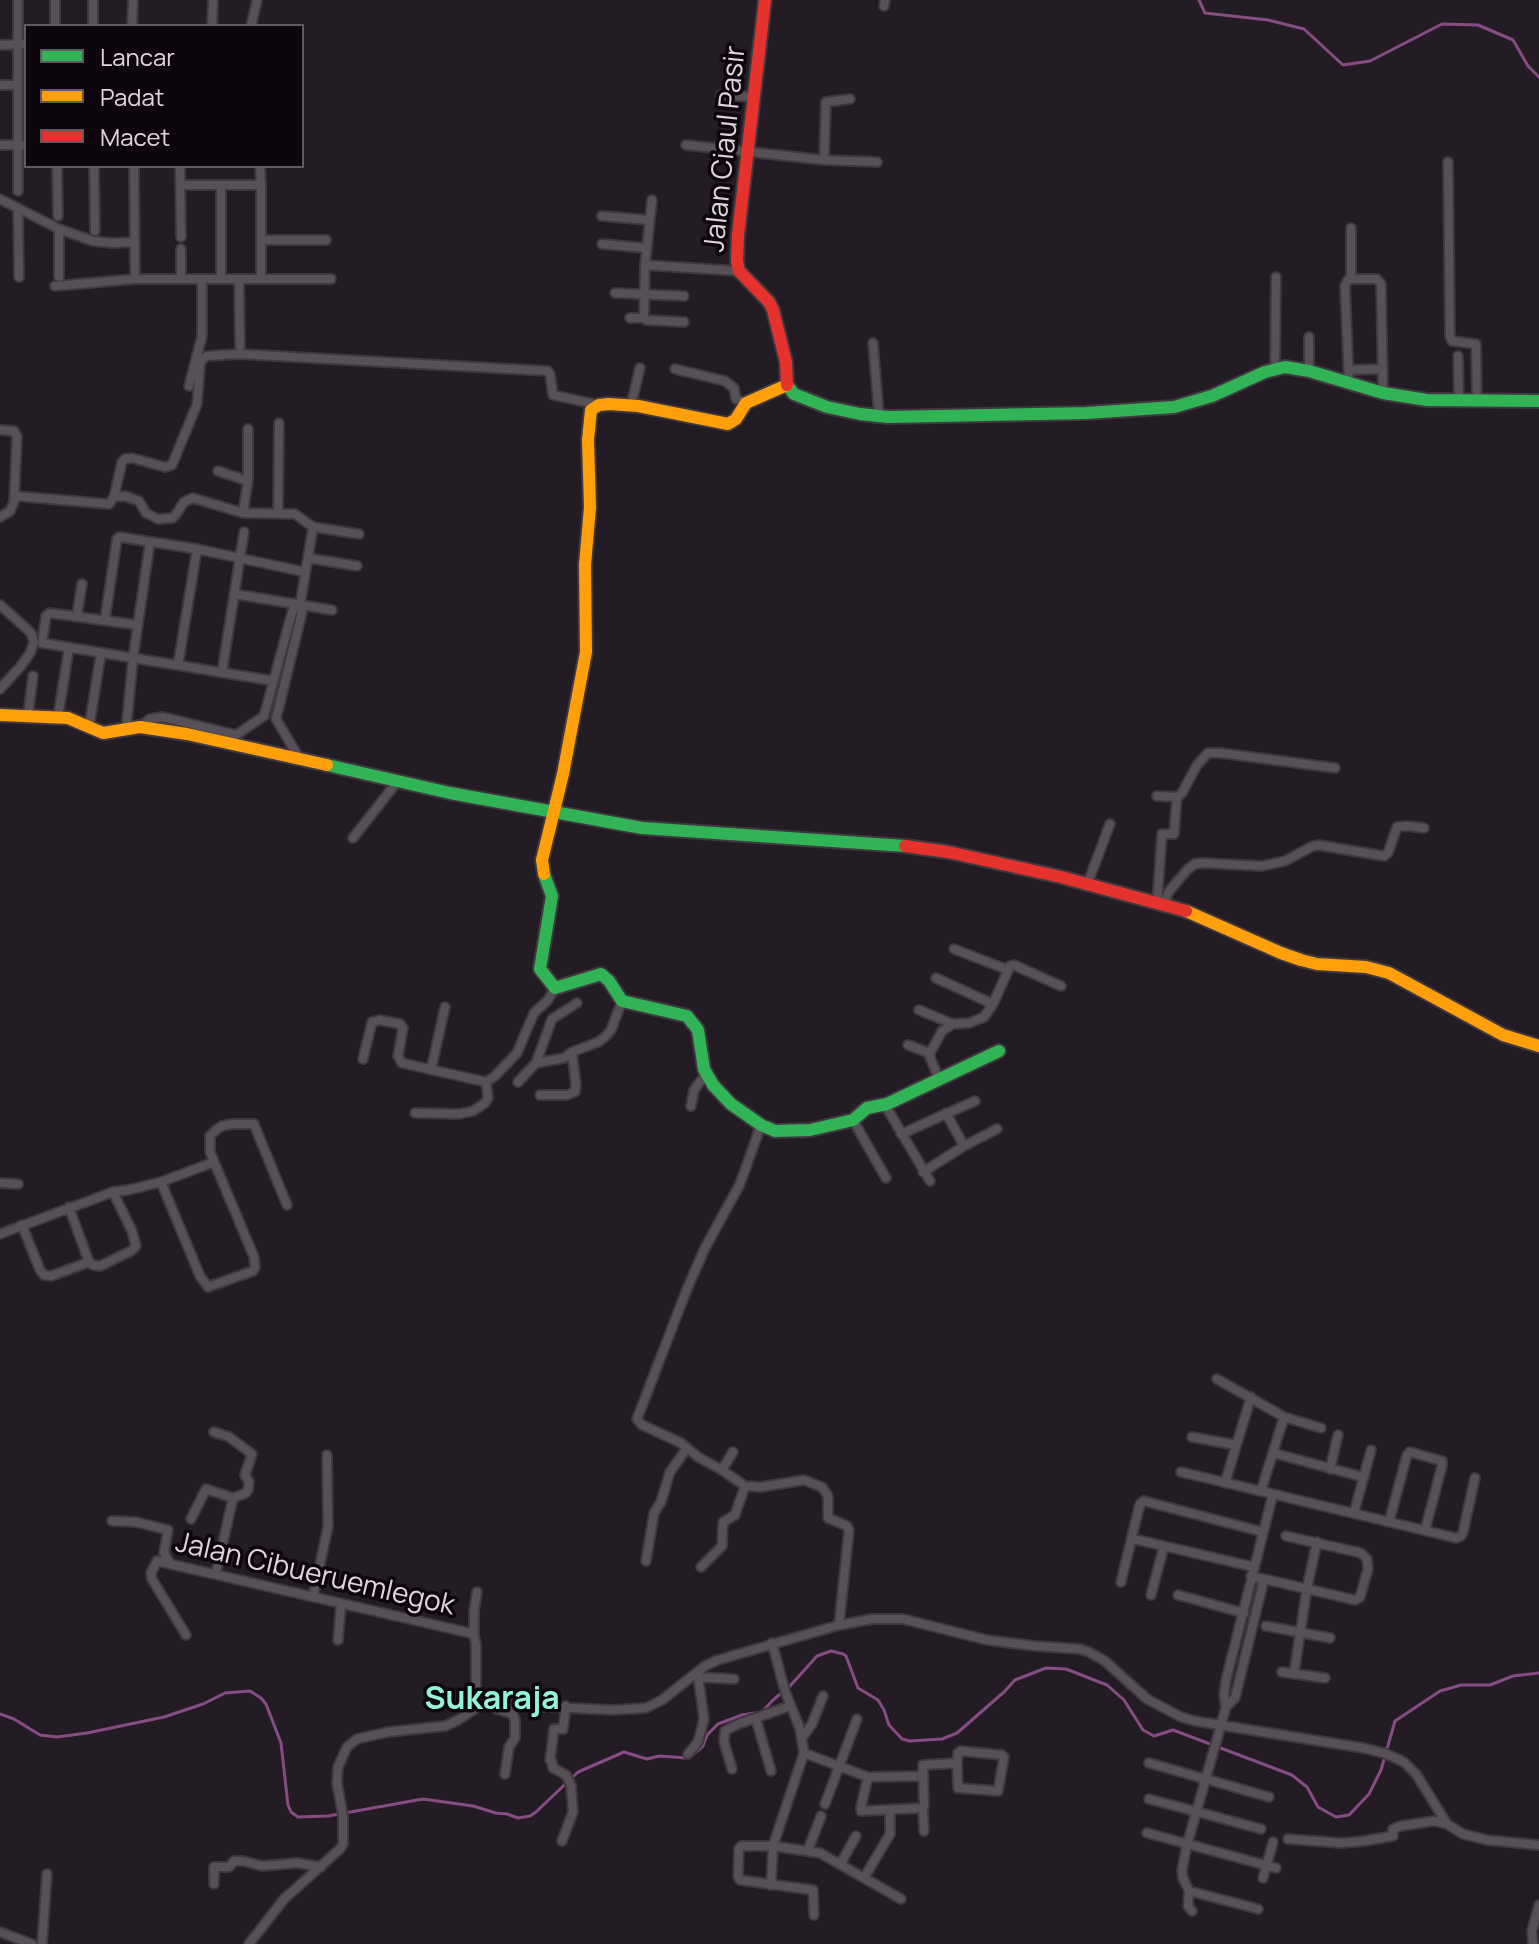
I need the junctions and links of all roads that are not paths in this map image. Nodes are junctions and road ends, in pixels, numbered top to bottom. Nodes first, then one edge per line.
1 (18, 0) edge
2 (55, 0) edge
3 (93, 0) edge
4 (133, 0) edge
5 (213, 0) edge
6 (257, 0) edge
7 (765, 0) edge
8 (55, 24) edge
9 (93, 24) edge
10 (132, 24) edge
11 (212, 24) edge
12 (251, 24) edge
13 (22, 44) edge
14 (0, 45) edge
15 (0, 85) edge
16 (18, 85) junction
17 (721, 95) dead end
18 (754, 97) junction
19 (850, 99) dead end
20 (0, 145) edge
21 (22, 145) edge
22 (686, 145) dead end
23 (748, 150) junction
24 (824, 160) junction
25 (877, 162) dead end
26 (1448, 162) dead end
27 (57, 168) edge
28 (94, 168) edge
29 (134, 168) edge
30 (180, 168) edge
31 (260, 168) edge
32 (180, 185) junction
33 (221, 185) junction
34 (261, 185) junction
35 (18, 191) dead end
36 (0, 199) edge
37 (652, 200) dead end
38 (18, 208) junction
39 (58, 216) dead end
40 (602, 216) dead end
41 (649, 220) junction
42 (1351, 228) dead end
43 (59, 229) junction
44 (95, 231) dead end
45 (181, 237) dead end
46 (261, 240) junction
47 (326, 240) dead end
48 (135, 242) junction
49 (602, 244) dead end
50 (646, 248) junction
51 (181, 249) dead end
52 (645, 265) junction
53 (739, 271) junction
54 (19, 277) dead end
55 (1276, 277) dead end
56 (135, 279) junction
57 (181, 279) junction
58 (202, 279) junction
59 (221, 279) junction
60 (239, 279) junction
61 (261, 279) junction
62 (331, 279) dead end
63 (1351, 279) junction
64 (615, 293) dead end
65 (644, 295) junction
66 (684, 296) dead end
67 (630, 318) dead end
68 (644, 318) junction
69 (684, 322) dead end
70 (1309, 337) dead end
71 (873, 343) dead end
72 (240, 347) dead end
73 (1458, 356) dead end
74 (640, 368) dead end
75 (1275, 368) junction
76 (675, 369) dead end
77 (1383, 369) junction
78 (1309, 371) junction
79 (1349, 377) junction
80 (787, 385) junction
81 (189, 386) dead end
82 (1383, 393) junction
83 (1459, 401) junction
84 (1477, 401) junction
85 (1539, 401) edge
86 (746, 403) junction
87 (599, 405) junction
88 (631, 405) junction
89 (879, 416) junction
90 (279, 423) dead end
91 (248, 429) dead end
92 (0, 430) edge
93 (218, 471) dead end
94 (248, 481) junction
95 (15, 496) junction
96 (114, 497) junction
97 (243, 513) junction
98 (278, 514) junction
99 (0, 517) edge
100 (307, 522) junction
101 (244, 532) dead end
102 (359, 534) dead end
103 (150, 542) junction
104 (197, 549) junction
105 (240, 558) junction
106 (308, 558) junction
107 (357, 566) dead end
108 (305, 572) junction
109 (82, 584) dead end
110 (234, 594) junction
111 (0, 605) edge
112 (300, 605) junction
113 (332, 610) dead end
114 (77, 615) junction
115 (105, 619) junction
116 (138, 625) junction
117 (69, 648) junction
118 (101, 653) junction
119 (133, 658) junction
120 (178, 665) junction
121 (222, 672) junction
122 (33, 676) dead end
123 (274, 681) junction
124 (0, 689) edge
125 (0, 715) edge
126 (28, 715) junction
127 (264, 716) junction
128 (58, 717) junction
129 (276, 719) junction
130 (89, 727) junction
131 (126, 731) junction
132 (232, 739) junction
133 (298, 756) dead end
134 (1335, 768) dead end
135 (397, 782) junction
136 (1157, 796) dead end
137 (1177, 797) junction
138 (554, 812) junction
139 (1110, 824) dead end
140 (1424, 828) dead end
141 (353, 838) dead end
142 (1087, 885) junction
143 (1160, 904) junction
144 (954, 949) dead end
145 (1008, 970) junction
146 (936, 978) dead end
147 (1061, 986) dead end
148 (555, 988) junction
149 (622, 1001) junction
150 (577, 1003) dead end
151 (993, 1004) junction
152 (445, 1007) dead end
153 (919, 1010) dead end
154 (953, 1024) junction
155 (908, 1045) dead end
156 (1539, 1046) edge
157 (999, 1051) dead end
158 (572, 1052) junction
159 (930, 1053) junction
160 (363, 1059) dead end
161 (536, 1063) junction
162 (431, 1070) junction
163 (706, 1074) junction
164 (939, 1079) junction
165 (486, 1082) junction
166 (518, 1082) dead end
167 (540, 1095) dead end
168 (975, 1101) dead end
169 (885, 1105) junction
170 (691, 1106) dead end
171 (415, 1113) dead end
172 (946, 1113) junction
173 (853, 1120) junction
174 (761, 1125) junction
175 (997, 1129) dead end
176 (901, 1134) junction
177 (964, 1146) junction
178 (214, 1162) junction
179 (923, 1172) junction
180 (886, 1178) dead end
181 (930, 1181) dead end
182 (161, 1182) junction
183 (0, 1183) edge
184 (18, 1184) dead end
185 (113, 1192) junction
186 (287, 1205) dead end
187 (69, 1207) junction
188 (22, 1225) junction
189 (0, 1234) edge
190 (89, 1262) junction
191 (1217, 1379) dead end
192 (1251, 1397) junction
193 (1284, 1417) junction
194 (1321, 1428) dead end
195 (214, 1432) dead end
196 (1338, 1435) dead end
197 (1192, 1437) dead end
198 (1236, 1445) junction
199 (687, 1448) junction
200 (1371, 1450) dead end
201 (733, 1452) dead end
202 (1273, 1453) junction
203 (327, 1455) dead end
204 (1330, 1469) junction
205 (722, 1470) junction
206 (1181, 1472) dead end
207 (1363, 1477) junction
208 (1475, 1478) dead end
209 (1225, 1483) junction
210 (745, 1486) junction
211 (1261, 1491) junction
212 (1273, 1494) junction
213 (233, 1498) junction
214 (1354, 1513) junction
215 (191, 1519) dead end
216 (112, 1521) dead end
217 (1389, 1522) junction
218 (1425, 1530) junction
219 (1263, 1532) junction
220 (1286, 1536) dead end
221 (1132, 1537) junction
222 (1317, 1542) junction
223 (1164, 1546) junction
224 (646, 1561) dead end
225 (170, 1563) junction
226 (701, 1567) dead end
227 (1253, 1572) junction
228 (216, 1573) junction
229 (1264, 1579) junction
230 (1121, 1582) dead end
231 (1307, 1588) junction
232 (477, 1592) dead end
233 (1151, 1595) dead end
234 (1178, 1595) dead end
235 (313, 1597) junction
236 (341, 1604) junction
237 (1244, 1613) junction
238 (839, 1625) junction
239 (1266, 1626) dead end
240 (1300, 1632) junction
241 (186, 1635) dead end
242 (474, 1635) junction
243 (1330, 1638) dead end
244 (338, 1640) dead end
245 (772, 1643) junction
246 (1233, 1658) junction
247 (1244, 1662) junction
248 (1282, 1672) dead end
249 (1294, 1674) junction
250 (695, 1677) junction
251 (1325, 1678) dead end
252 (734, 1679) dead end
253 (823, 1696) dead end
254 (495, 1704) junction
255 (566, 1706) junction
256 (790, 1706) junction
257 (1226, 1707) junction
258 (476, 1708) junction
259 (756, 1719) junction
260 (857, 1719) dead end
261 (1222, 1724) junction
262 (802, 1738) junction
263 (804, 1753) junction
264 (688, 1754) dead end
265 (957, 1763) junction
266 (1149, 1763) dead end
267 (839, 1767) junction
268 (732, 1769) dead end
269 (771, 1771) dead end
270 (505, 1774) dead end
271 (922, 1776) junction
272 (868, 1777) junction
273 (1207, 1779) junction
274 (1269, 1797) dead end
275 (1149, 1799) dead end
276 (825, 1804) dead end
277 (923, 1808) junction
278 (890, 1810) junction
279 (1197, 1812) junction
280 (821, 1816) dead end
281 (1447, 1824) junction
282 (1261, 1829) dead end
283 (924, 1831) dead end
284 (1147, 1833) dead end
285 (856, 1836) dead end
286 (1288, 1839) dead end
287 (562, 1841) dead end
288 (1273, 1842) dead end
289 (1187, 1845) junction
290 (1539, 1845) edge
291 (773, 1846) junction
292 (808, 1850) junction
293 (841, 1863) junction
294 (321, 1867) junction
295 (1271, 1867) junction
296 (47, 1874) dead end
297 (864, 1878) junction
298 (1263, 1878) dead end
299 (214, 1884) dead end
300 (771, 1885) junction
301 (1189, 1891) junction
302 (901, 1899) dead end
303 (1539, 1905) edge
304 (1258, 1909) dead end
305 (1192, 1911) dead end
306 (814, 1915) dead end
307 (0, 1932) edge
308 (1532, 1940) edge
309 (32, 1944) edge
310 (42, 1944) edge
311 (249, 1944) edge

1 - 13 street
2 - 8 street
3 - 9 street
4 - 10 street
5 - 11 street
6 - 12 street
7 - 18 street, Jalan Ciaul Pasir
13 - 14 street
13 - 16 street
15 - 16 street
16 - 21 street
17 - 18 street
18 - 23 street, Jalan Ciaul Pasir
19 - 24 street
20 - 21 street
21 - 35 street
22 - 23 street
23 - 24 street
23 - 53 street, Jalan Ciaul Pasir
24 - 25 street
26 - 84 street
27 - 39 street
28 - 44 street
29 - 48 street
30 - 32 street
31 - 34 street
32 - 33 street
32 - 45 street
33 - 34 street
33 - 59 street
34 - 46 street
36 - 38 street
37 - 41 street
38 - 43 street
38 - 54 street
40 - 41 street
41 - 50 street
42 - 63 street
43 - 48 street
43 - 56 street
46 - 47 street
46 - 61 street
48 - 56 street
49 - 50 street
50 - 52 street
51 - 57 street
52 - 53 street
52 - 65 street
53 - 80 street, Jalan Ciaul Pasir
55 - 75 street
56 - 57 street
57 - 58 street
58 - 59 street
58 - 81 street
59 - 60 street
60 - 61 street
60 - 72 street
61 - 62 street
63 - 77 street
63 - 79 street
64 - 65 street
65 - 66 street
65 - 68 street
67 - 68 street
68 - 69 street
70 - 78 street
71 - 89 street
73 - 83 street
74 - 88 street
75 - 78 street
75 - 89 street
76 - 86 street
77 - 79 street
77 - 82 street
78 - 79 street
79 - 82 street
80 - 86 street
80 - 89 street
82 - 83 street
83 - 84 street
84 - 85 street
86 - 88 street
87 - 88 street
87 - 96 street
87 - 138 street
90 - 98 street
91 - 94 street
92 - 95 street
93 - 94 street
94 - 97 street
95 - 96 street
95 - 99 street
96 - 97 street
97 - 98 street
98 - 100 street
100 - 102 street
100 - 106 street
101 - 105 street
103 - 104 street
103 - 115 street
103 - 116 street
104 - 105 street
104 - 120 street
105 - 108 street
105 - 110 street
106 - 107 street
106 - 108 street
108 - 112 street
109 - 114 street
110 - 112 street
110 - 121 street
111 - 124 street
112 - 113 street
112 - 123 street
112 - 129 street
114 - 115 street
114 - 117 street
115 - 116 street
116 - 119 street
117 - 118 street
117 - 128 street
118 - 119 street
118 - 130 street
119 - 120 street
119 - 131 street
120 - 121 street
121 - 123 street
122 - 126 street
123 - 127 street
125 - 126 street
126 - 128 street
127 - 129 street
127 - 132 street
128 - 130 street
129 - 133 street
130 - 131 street
131 - 132 street
132 - 135 street
134 - 137 street
135 - 138 street
135 - 141 street
136 - 137 street
137 - 143 street
138 - 142 street
138 - 148 street
139 - 142 street
140 - 143 street
142 - 143 street
143 - 156 street
144 - 145 street
145 - 147 street
145 - 151 street
146 - 151 street
148 - 149 street
148 - 165 street
149 - 158 street
149 - 163 street
150 - 161 street
151 - 154 street
152 - 162 street
153 - 154 street
154 - 159 street
155 - 159 street
157 - 164 street
158 - 161 street
158 - 167 street
159 - 164 street
160 - 162 street
161 - 166 street
162 - 165 street
163 - 170 street
163 - 174 street
164 - 169 street
165 - 171 street
168 - 172 street
169 - 173 street
169 - 176 street
172 - 176 street
172 - 177 street
173 - 174 street
173 - 180 street
174 - 199 street
175 - 177 street
176 - 179 street
177 - 179 street
178 - 182 street
178 - 182 street
178 - 186 street
179 - 181 street
182 - 185 street
183 - 184 street
185 - 187 street
185 - 190 street
187 - 188 street
187 - 190 street
188 - 189 street
188 - 190 street
191 - 192 street
192 - 193 street
192 - 198 street
193 - 194 street
193 - 202 street
195 - 213 street
196 - 204 street
197 - 198 street
198 - 209 street
199 - 205 street
199 - 224 street
200 - 207 street
201 - 205 street
202 - 204 street
202 - 211 street
203 - 235 street
204 - 207 street
205 - 210 street
206 - 209 street
207 - 214 street
208 - 218 street
209 - 211 street
210 - 226 street
210 - 238 street
211 - 212 street
212 - 214 street
212 - 219 street
213 - 215 street
213 - 228 street
214 - 217 street
216 - 225 street
217 - 218 street
217 - 218 street
219 - 221 street
219 - 227 street
220 - 222 street
221 - 223 street
221 - 230 street
222 - 231 street
222 - 231 street
223 - 227 street
223 - 233 street
225 - 228 street, Jalan Cibueruemlegok
225 - 241 street, Jalan Cibueruemlegok
227 - 229 street
227 - 237 street
228 - 235 street, Jalan Cibueruemlegok
229 - 231 street
229 - 247 street
231 - 240 street
232 - 242 street
234 - 237 street
235 - 236 street, Jalan Cibueruemlegok
236 - 242 street, Jalan Cibueruemlegok
236 - 244 street
237 - 246 street
238 - 245 street
238 - 261 street
239 - 240 street
240 - 243 street
240 - 249 street
242 - 258 street, Jalan Cibueruemlegok
245 - 250 street
245 - 256 street
246 - 247 street
246 - 257 street
247 - 257 street
248 - 249 street
249 - 251 street
250 - 252 street
250 - 255 street
250 - 264 street
253 - 262 street
254 - 255 street
254 - 258 street
254 - 270 street
255 - 287 street
256 - 259 street
256 - 262 street
257 - 261 street
258 - 294 street
259 - 268 street
259 - 269 street
260 - 267 street
261 - 273 street
261 - 281 street
262 - 263 street
263 - 267 street
263 - 291 street
265 - 265 street
265 - 271 street
266 - 273 street
267 - 272 street
267 - 276 street
271 - 272 street
271 - 277 street
272 - 278 street
273 - 274 street
273 - 279 street
275 - 279 street
277 - 278 street
277 - 283 street
278 - 297 street
279 - 282 street
279 - 289 street
280 - 292 street
281 - 286 street
281 - 290 street
284 - 289 street
285 - 293 street
288 - 295 street
289 - 295 street
289 - 301 street
291 - 292 street
291 - 300 street
291 - 300 street
292 - 293 street
293 - 297 street
294 - 299 street
294 - 311 street
295 - 298 street
296 - 310 street
297 - 302 street
300 - 306 street
301 - 304 street
301 - 305 street
303 - 308 street
307 - 309 street

